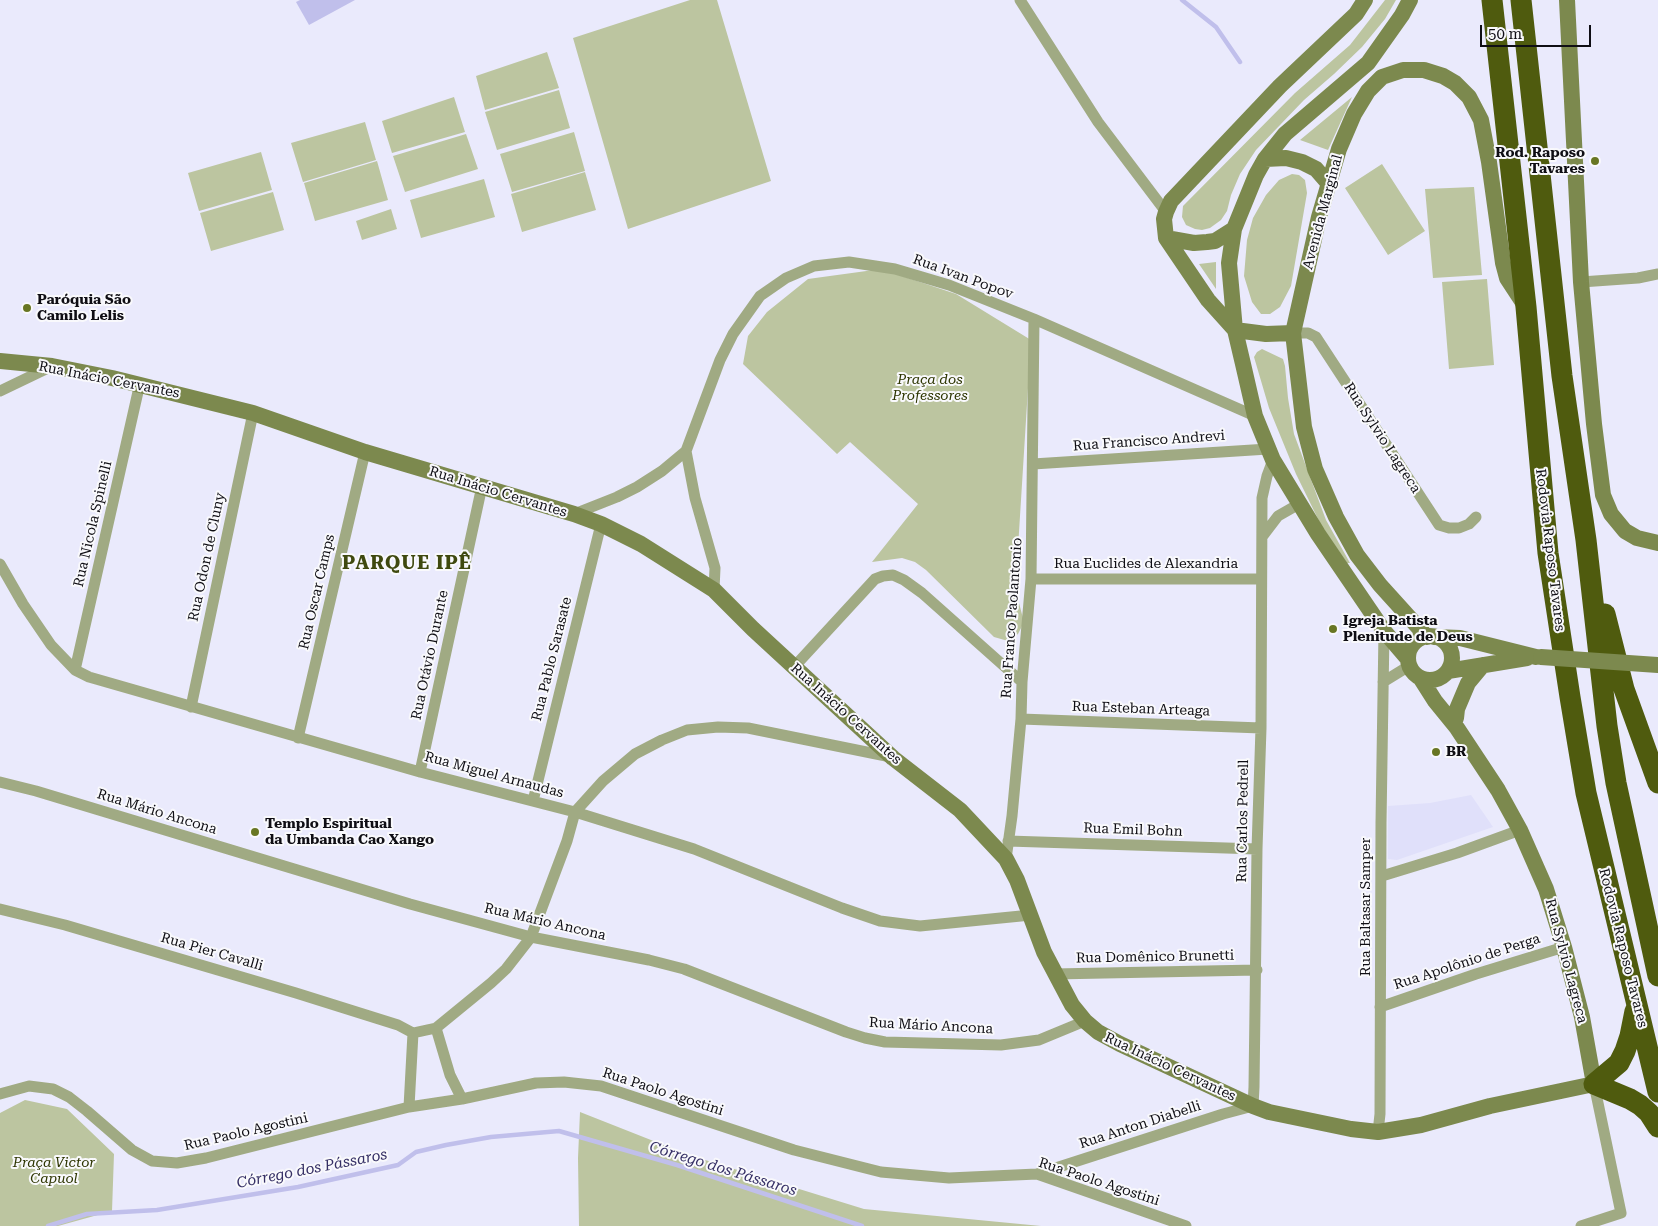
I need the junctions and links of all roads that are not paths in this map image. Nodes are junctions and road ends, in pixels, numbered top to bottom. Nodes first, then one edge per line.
1 (1020, 0) edge
2 (1365, 0) edge
3 (1410, 0) edge
4 (1492, 0) edge
5 (1521, 0) edge
6 (1567, 0) edge
7 (1265, 159) junction
8 (1329, 184) junction
9 (1166, 212) junction
10 (1234, 229) junction
11 (1166, 238) junction
12 (1658, 274) edge
13 (1581, 282) junction
14 (1526, 306) junction
15 (1034, 319) junction
16 (1235, 330) junction
17 (1293, 333) junction
18 (0, 362) edge
19 (52, 366) junction
20 (140, 383) junction
21 (0, 391) edge
22 (254, 413) junction
23 (1256, 416) junction
24 (686, 451) junction
25 (365, 452) junction
26 (1270, 455) junction
27 (1033, 464) junction
28 (482, 486) junction
29 (1299, 504) junction
30 (574, 514) junction
31 (1476, 517) dead end
32 (601, 524) junction
33 (1262, 537) junction
34 (1586, 540) junction
35 (1658, 544) edge
36 (0, 564) edge
37 (1032, 579) junction
38 (1261, 579) junction
39 (714, 590) junction
40 (1397, 604) junction
41 (1384, 631) junction
42 (1430, 637) junction
43 (1460, 638) junction
44 (1539, 657) junction
45 (1409, 662) junction
46 (1483, 664) junction
47 (1658, 665) edge
48 (794, 667) junction
49 (75, 670) junction
50 (1446, 673) junction
51 (1421, 679) junction
52 (1022, 682) junction
53 (1383, 682) junction
54 (191, 707) junction
55 (1021, 719) junction
56 (1456, 723) junction
57 (1261, 728) junction
58 (298, 738) junction
59 (893, 758) junction
60 (420, 772) junction
61 (0, 782) edge
62 (1658, 784) edge
63 (533, 802) junction
64 (575, 812) junction
65 (1520, 830) junction
66 (1008, 841) junction
67 (1257, 849) junction
68 (1006, 859) junction
69 (1382, 876) junction
70 (0, 909) edge
71 (1031, 915) junction
72 (531, 937) junction
73 (1564, 946) junction
74 (1256, 970) junction
75 (1054, 974) junction
76 (1658, 976) edge
77 (1637, 1001) junction
78 (1380, 1007) junction
79 (1084, 1021) junction
80 (436, 1028) junction
81 (413, 1033) junction
82 (1594, 1084) junction
83 (1658, 1092) edge
84 (0, 1094) edge
85 (462, 1099) junction
86 (1252, 1106) junction
87 (409, 1107) junction
88 (1658, 1127) edge
89 (1378, 1132) junction
90 (1036, 1174) junction
91 (1186, 1226) edge
92 (1581, 1226) edge

1 - 9 street
2 - 9 main road
3 - 7 main road
4 - 14 highway, Rodovia Raposo Tavares
5 - 34 highway, Rodovia Raposo Tavares
6 - 13 main road
7 - 8 main road
7 - 10 main road
8 - 14 main road, Avenida Marginal
8 - 17 main road, Avenida Marginal
9 - 11 main road
10 - 11 main road
10 - 16 main road
11 - 16 main road
12 - 13 street
13 - 35 main road
14 - 77 highway, Rodovia Raposo Tavares
15 - 23 street, Rua Ivan Popov
15 - 24 street, Rua Ivan Popov
15 - 27 street, Rua Franco Paolantonio
16 - 17 main road
16 - 23 main road
17 - 31 street, Rua Sylvio Lagreca
17 - 40 main road, Avenida Marginal
18 - 19 main road, Rua Inácio Cervantes
19 - 20 main road, Rua Inácio Cervantes
19 - 21 street
20 - 22 main road, Rua Inácio Cervantes
20 - 49 street, Rua Nicola Spinelli
22 - 25 main road, Rua Inácio Cervantes
22 - 54 street, Rua Odon de Cluny
23 - 26 main road
24 - 30 street
24 - 39 street
25 - 28 main road, Rua Inácio Cervantes
25 - 58 street, Rua Oscar Camps
26 - 27 street, Rua Francisco Andrevi
26 - 29 main road
26 - 33 street, Rua Carlos Pedrell
27 - 37 street, Rua Franco Paolantonio
28 - 30 main road, Rua Inácio Cervantes
28 - 60 street, Rua Otávio Durante
29 - 33 street
29 - 41 main road
30 - 32 main road, Rua Inácio Cervantes
32 - 39 main road, Rua Inácio Cervantes
32 - 63 street, Rua Pablo Sarasate
33 - 38 street, Rua Carlos Pedrell
34 - 62 highway
34 - 76 highway, Rodovia Raposo Tavares
36 - 49 street, Rua Miguel Arnaudas
37 - 38 street, Rua Euclides de Alexandria
37 - 52 street, Rua Franco Paolantonio
38 - 57 street, Rua Carlos Pedrell
39 - 48 main road, Rua Inácio Cervantes
40 - 42 main road, Avenida Marginal
40 - 43 main road
41 - 45 main road
41 - 53 street, Rua Baltasar Samper
42 - 43 main road
42 - 45 main road
42 - 50 main road
43 - 44 main road
44 - 46 main road
44 - 47 main road, bridge
45 - 51 main road
45 - 53 street
46 - 50 main road
46 - 56 main road
48 - 52 street
48 - 59 main road, Rua Inácio Cervantes
49 - 54 street, Rua Miguel Arnaudas
50 - 51 main road
50 - 56 main road, Rua Sylvio Lagreca
51 - 56 main road, Rua Sylvio Lagreca
52 - 55 street, Rua Franco Paolantonio
53 - 69 street, Rua Baltasar Samper
54 - 58 street, Rua Miguel Arnaudas
55 - 57 street, Rua Esteban Arteaga
55 - 66 street, Rua Franco Paolantonio
56 - 65 main road, Rua Sylvio Lagreca
57 - 67 street, Rua Carlos Pedrell
58 - 60 street, Rua Miguel Arnaudas
59 - 64 street
59 - 68 main road, Rua Inácio Cervantes
60 - 63 street, Rua Miguel Arnaudas
61 - 72 street, Rua Mário Ancona
63 - 64 street, Rua Miguel Arnaudas
64 - 71 street, Rua Miguel Arnaudas
64 - 72 street
65 - 69 street
65 - 73 main road, Rua Sylvio Lagreca
66 - 67 street, Rua Emil Bohn
66 - 68 street, Rua Franco Paolantonio
67 - 74 street, Rua Carlos Pedrell
68 - 71 main road, Rua Inácio Cervantes
69 - 78 street, Rua Baltasar Samper
70 - 81 street, Rua Pier Cavalli
71 - 75 main road, Rua Inácio Cervantes
72 - 79 street, Rua Mário Ancona
72 - 80 street
73 - 78 street, Rua Apolônio de Perga
73 - 82 main road, Rua Sylvio Lagreca
74 - 75 street, Rua Domênico Brunetti
74 - 86 street, Rua Carlos Pedrell
75 - 79 main road, Rua Inácio Cervantes
77 - 82 highway
77 - 83 highway, Rodovia Raposo Tavares
78 - 89 street, Rua Baltasar Samper
79 - 86 main road, Rua Inácio Cervantes
80 - 81 street
80 - 85 street
81 - 87 street
82 - 88 highway
82 - 89 main road, Rua Inácio Cervantes
82 - 92 street, Rua Sylvio Lagreca
84 - 87 street, Rua Paolo Agostini
85 - 87 street, Rua Paolo Agostini
85 - 90 street, Rua Paolo Agostini
86 - 89 main road, Rua Inácio Cervantes
86 - 90 street, Rua Anton Diabelli
90 - 91 street, Rua Paolo Agostini

